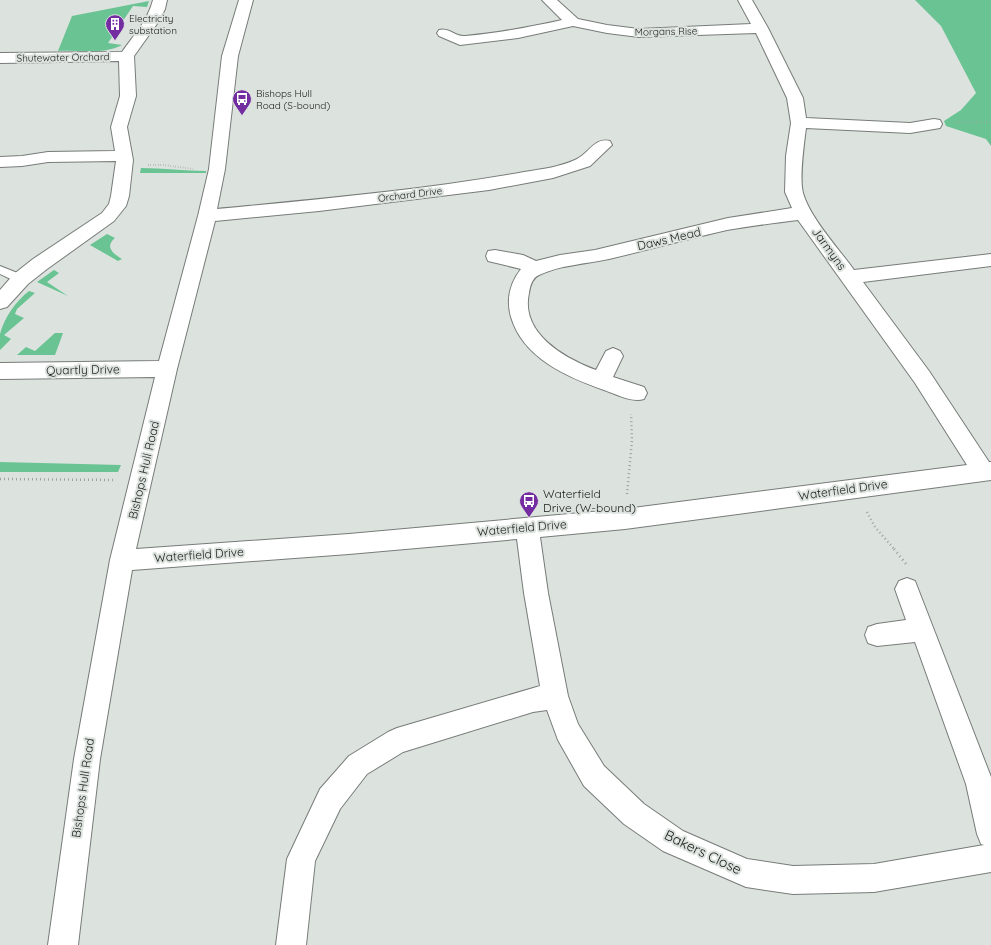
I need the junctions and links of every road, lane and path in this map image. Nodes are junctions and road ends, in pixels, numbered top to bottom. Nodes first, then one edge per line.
1 (160, 0) edge
2 (246, 0) edge
3 (549, 0) edge
4 (745, 0) edge
5 (573, 22) junction
6 (761, 28) junction
7 (444, 33) dead end
8 (126, 56) junction
9 (0, 58) edge
10 (991, 122) edge
11 (799, 123) junction
12 (934, 124) joint
13 (604, 145) dead end
14 (0, 162) edge
15 (124, 162) junction
16 (217, 169) junction
17 (803, 213) junction
18 (207, 216) junction
19 (495, 256) dead end
20 (991, 260) edge
21 (536, 269) junction
22 (0, 270) edge
23 (850, 277) junction
24 (21, 279) junction
25 (0, 302) edge
26 (613, 356) dead end
27 (167, 369) junction
28 (0, 371) edge
29 (601, 381) junction
30 (633, 392) joint
31 (987, 472) edge
32 (0, 479) edge
33 (142, 480) junction
34 (856, 488) junction
35 (625, 519) junction
36 (527, 527) junction
37 (122, 560) junction
38 (907, 589) joint
39 (922, 630) junction
40 (877, 635) dead end
41 (555, 696) junction
42 (991, 834) edge
43 (991, 858) edge
44 (62, 945) edge
45 (291, 945) edge

1 - 8 street, Shutewater Orchard
2 - 16 street, Bishops Hull Road
3 - 5 street
4 - 6 street, Jarmyns
5 - 6 street, Morgans Rise
5 - 7 street, Morgans Rise
6 - 11 street, Jarmyns
8 - 9 street, Shutewater Orchard
8 - 15 street, Shutewater Orchard
10 - 12 path
11 - 12 street
11 - 17 street, Jarmyns
13 - 18 street, Orchard Drive
14 - 15 street
15 - 16 path
15 - 24 street, Shutewater Orchard
16 - 18 street, Bishops Hull Road
17 - 21 street, Daws Mead
17 - 23 street, Jarmyns
18 - 27 street, Bishops Hull Road
19 - 21 street
20 - 23 street
21 - 29 street, Daws Mead
22 - 24 lane
23 - 31 street, Jarmyns
24 - 25 street, Shutewater Orchard
26 - 29 street
27 - 28 street, Quartly Drive
27 - 33 street, Bishops Hull Road
29 - 30 street, Daws Mead
30 - 35 path
31 - 34 street, Waterfield Drive
32 - 33 path
33 - 37 street, Bishops Hull Road
34 - 35 street, Waterfield Drive
34 - 38 path
35 - 36 street, Waterfield Drive
36 - 37 street, Waterfield Drive
36 - 41 street, Bakers Close
37 - 44 street, Bishops Hull Road
38 - 39 street
39 - 40 street
39 - 42 street
41 - 43 street, Bakers Close
41 - 45 street

